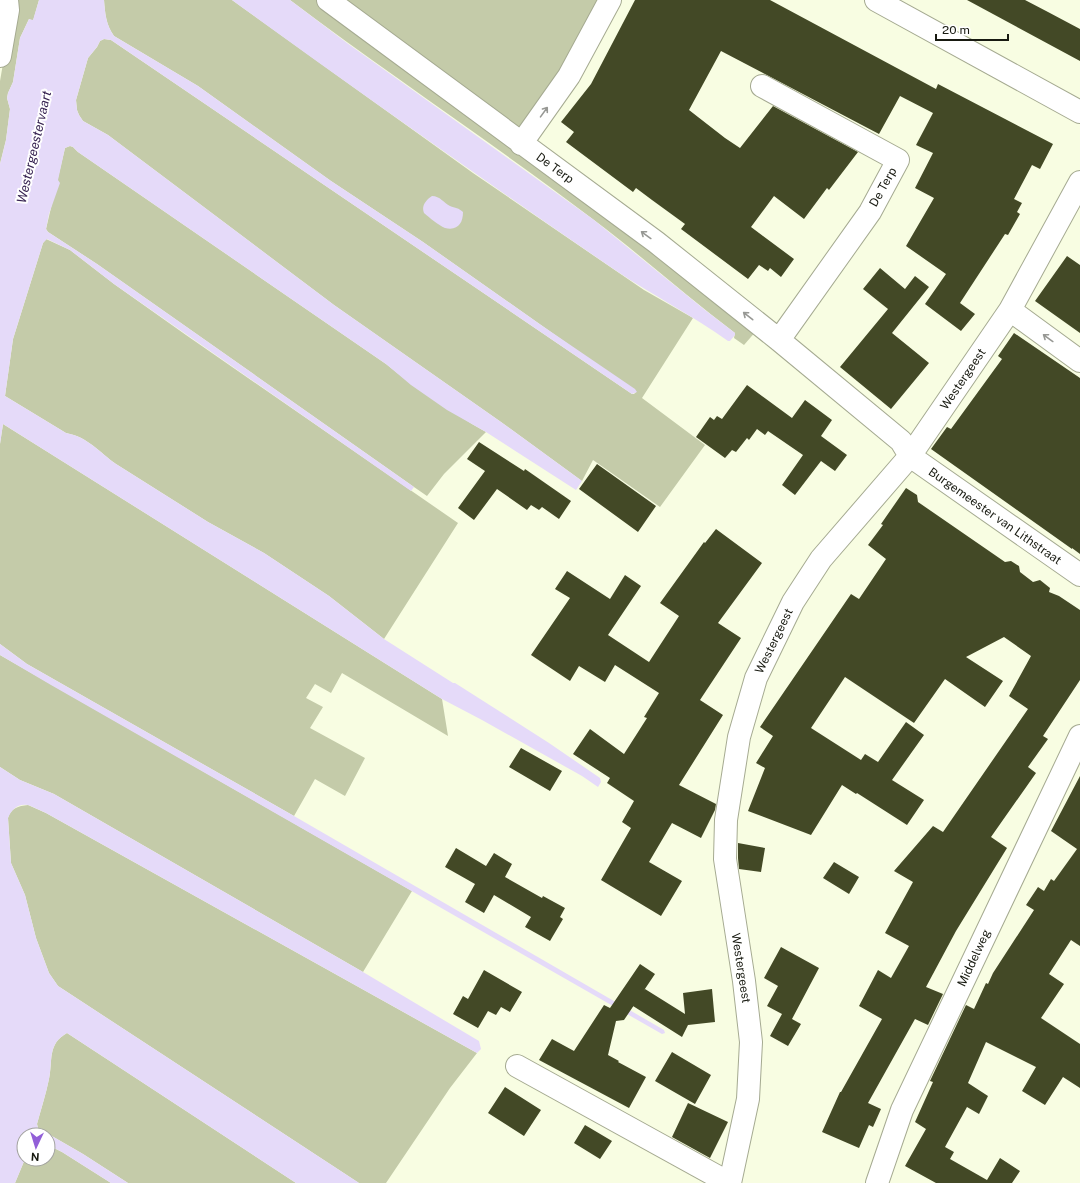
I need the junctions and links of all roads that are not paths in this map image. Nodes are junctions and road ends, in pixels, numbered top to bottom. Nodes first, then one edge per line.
1 (7, 0) edge
2 (328, 0) edge
3 (610, 0) edge
4 (883, 2) edge
5 (0, 56) edge
6 (762, 86) dead end
7 (1080, 112) edge
8 (521, 144) junction
9 (1080, 182) edge
10 (1010, 310) junction
11 (779, 340) junction
12 (1080, 360) edge
13 (910, 456) junction
14 (1080, 576) edge
15 (1080, 736) edge
16 (517, 1066) dead end
17 (730, 1183) edge
18 (876, 1183) edge

1 - 5 street
2 - 8 street, De Terp
8 -> 3 street
4 - 7 street
6 - 11 street, De Terp
11 -> 8 street, De Terp
9 - 10 street, Westergeest
12 -> 10 street
10 - 13 street, Westergeest
11 - 13 street, De Terp
13 - 14 street, Burgemeester van Lithstraat
13 - 17 street, Westergeest
15 - 18 street, Middelweg
16 - 17 street

